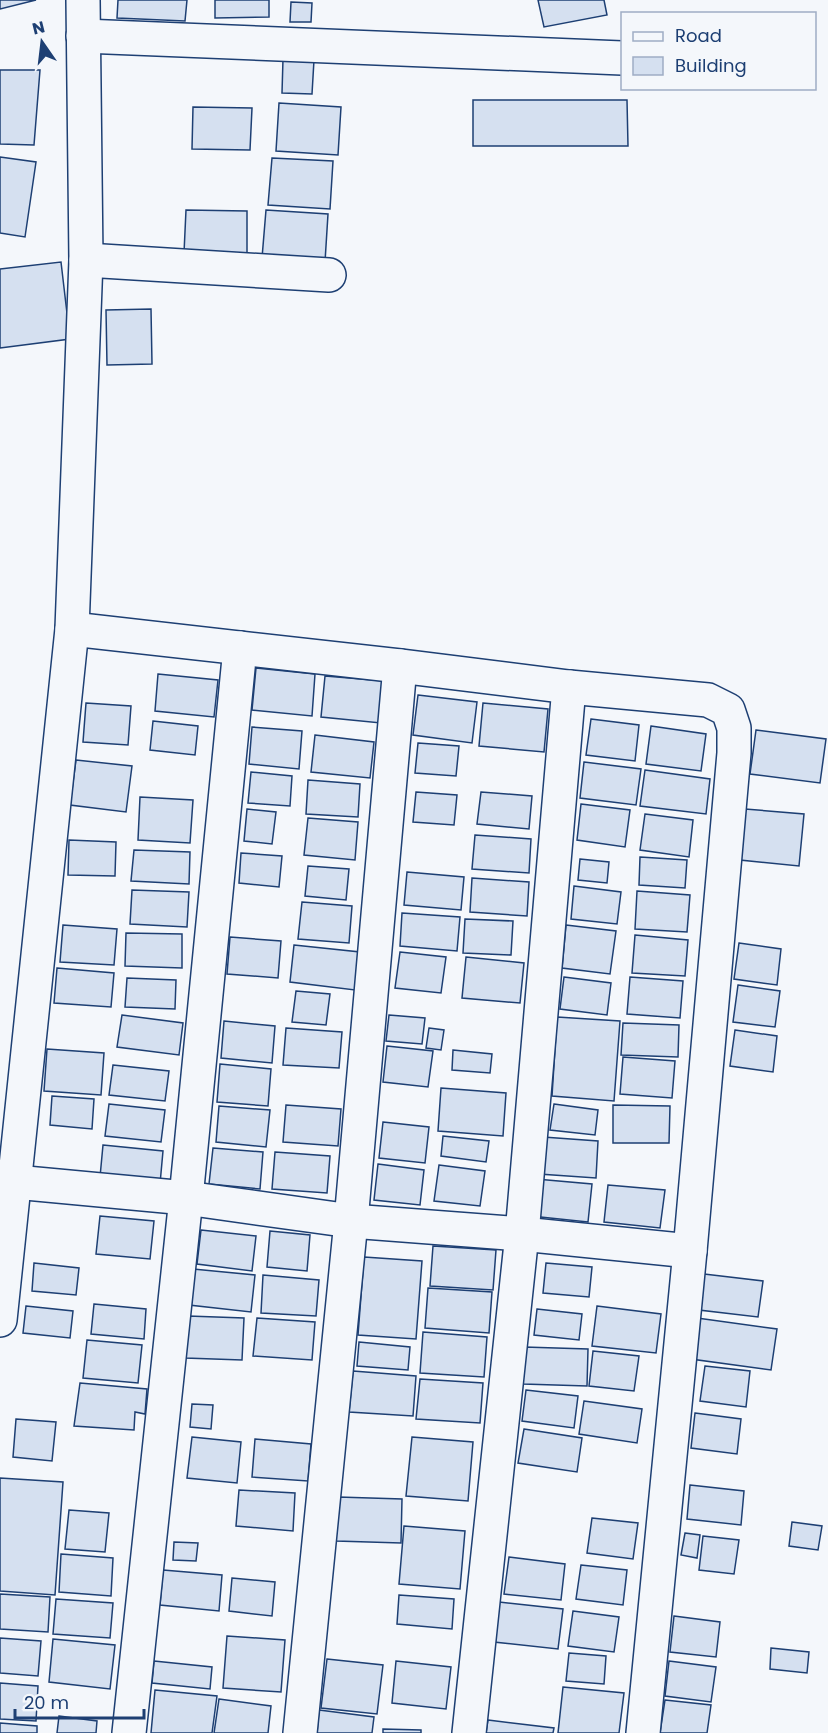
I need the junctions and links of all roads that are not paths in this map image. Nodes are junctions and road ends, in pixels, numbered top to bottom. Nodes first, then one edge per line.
1 (83, 0) edge
2 (83, 36) junction
3 (621, 58) edge
4 (86, 260) junction
5 (329, 275) dead end
6 (72, 629) junction
7 (240, 648) junction
8 (400, 666) junction
9 (569, 687) junction
10 (15, 1182) junction
11 (186, 1198) junction
12 (351, 1221) junction
13 (522, 1234) junction
14 (690, 1251) junction
15 (0, 1320) edge
16 (129, 1733) edge
17 (300, 1733) edge
18 (469, 1733) edge
19 (643, 1733) edge

1 - 2 street
2 - 3 street
2 - 4 street
4 - 5 street
4 - 6 street
6 - 7 street
6 - 10 street
7 - 8 street
7 - 11 street
8 - 9 street
8 - 12 street
9 - 13 street
9 - 14 street
10 - 11 street
10 - 15 street
11 - 12 street
11 - 16 street
12 - 13 street
12 - 17 street
13 - 14 street
13 - 18 street
14 - 19 street

